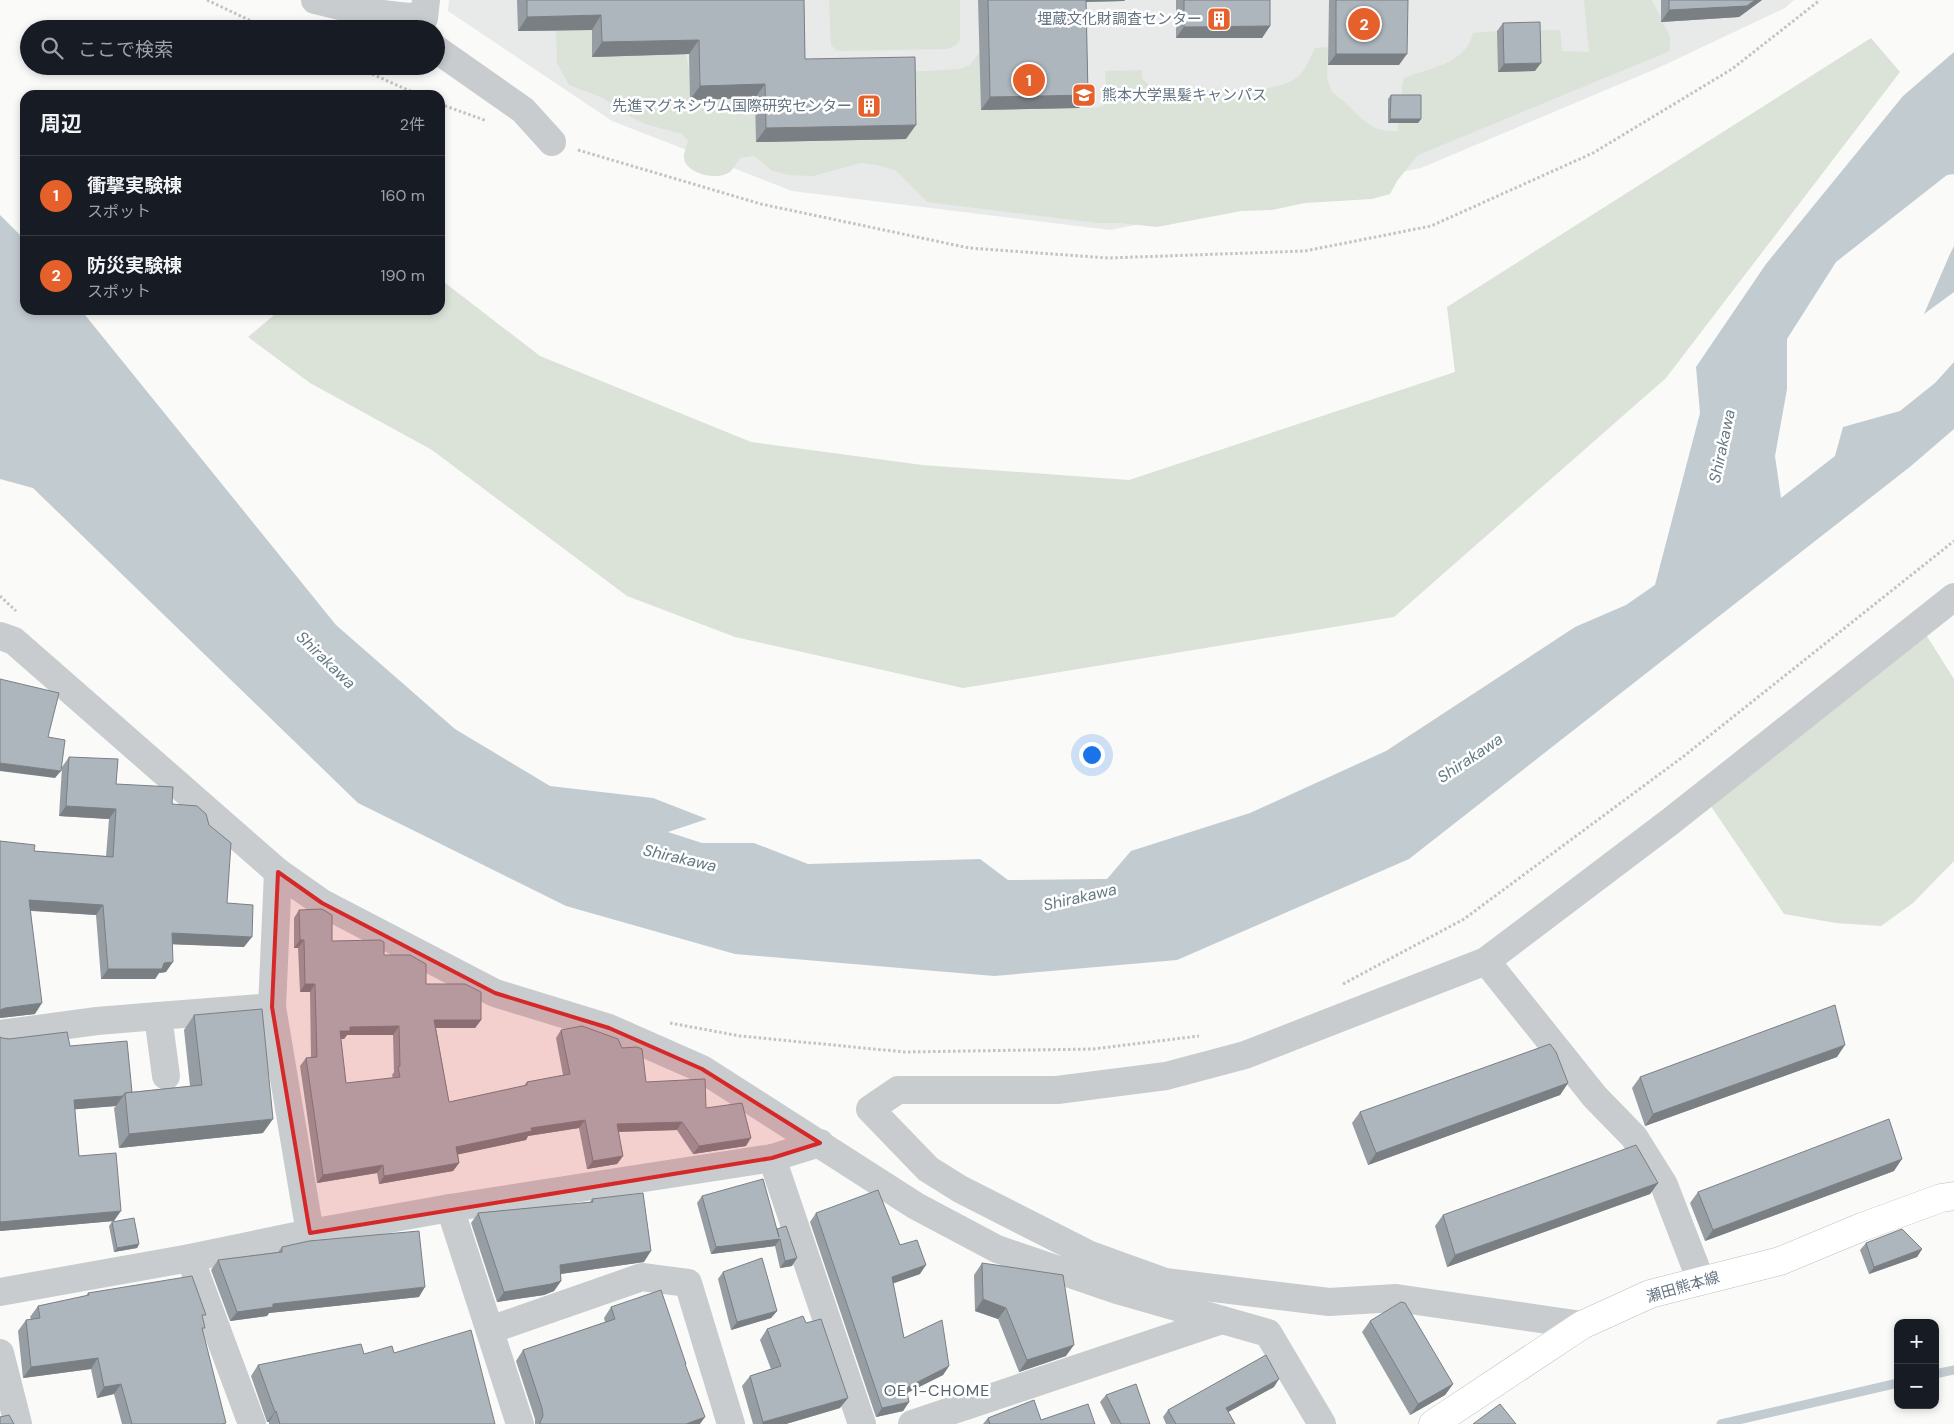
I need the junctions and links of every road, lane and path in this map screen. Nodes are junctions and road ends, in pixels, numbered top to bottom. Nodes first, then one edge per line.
1 (207, 0) edge
2 (315, 0) edge
3 (426, 0) edge
4 (1820, 0) edge
5 (249, 20) edge
6 (387, 20) edge
7 (414, 20) edge
8 (445, 55) edge
9 (374, 75) edge
10 (408, 90) edge
11 (445, 106) edge
12 (488, 121) dead end
13 (552, 142) joint
14 (1954, 540) edge
15 (0, 596) edge
16 (1954, 597) edge
17 (19, 614) dead end
18 (0, 636) edge
19 (278, 872) junction
20 (1486, 961) junction
21 (1338, 987) dead end
22 (272, 1007) junction
23 (158, 1016) junction
24 (666, 1022) dead end
25 (0, 1034) edge
26 (1204, 1035) dead end
27 (166, 1076) dead end
28 (820, 1143) junction
29 (772, 1158) junction
30 (1954, 1196) edge
31 (450, 1208) junction
32 (310, 1233) junction
33 (190, 1258) junction
34 (1701, 1281) junction
35 (0, 1292) edge
36 (1222, 1320) junction
37 (1582, 1325) junction
38 (490, 1330) junction
39 (0, 1353) edge
40 (18, 1424) edge
41 (252, 1424) edge
42 (520, 1424) edge
43 (731, 1424) edge
44 (862, 1424) edge
45 (912, 1424) edge
46 (1322, 1424) edge
47 (1433, 1424) edge

1 - 5 path
2 - 6 street
3 - 7 street
4 - 13 path
8 - 13 street
9 - 10 path
11 - 12 path
14 - 21 path
15 - 17 path
16 - 20 street
18 - 19 street
19 - 22 street
19 - 28 street
20 - 34 street
20 - 37 street
22 - 23 street
22 - 32 street
23 - 25 street
23 - 27 street
24 - 26 path
28 - 29 street
28 - 36 street
29 - 31 street
29 - 44 street
30 - 34 main road, 瀬田熊本線
31 - 32 street
31 - 38 street
32 - 33 street
33 - 35 street
33 - 41 street
34 - 37 main road, 瀬田熊本線
36 - 45 street
36 - 46 street
37 - 47 main road, 瀬田熊本線
38 - 42 street
38 - 43 street
39 - 40 street

